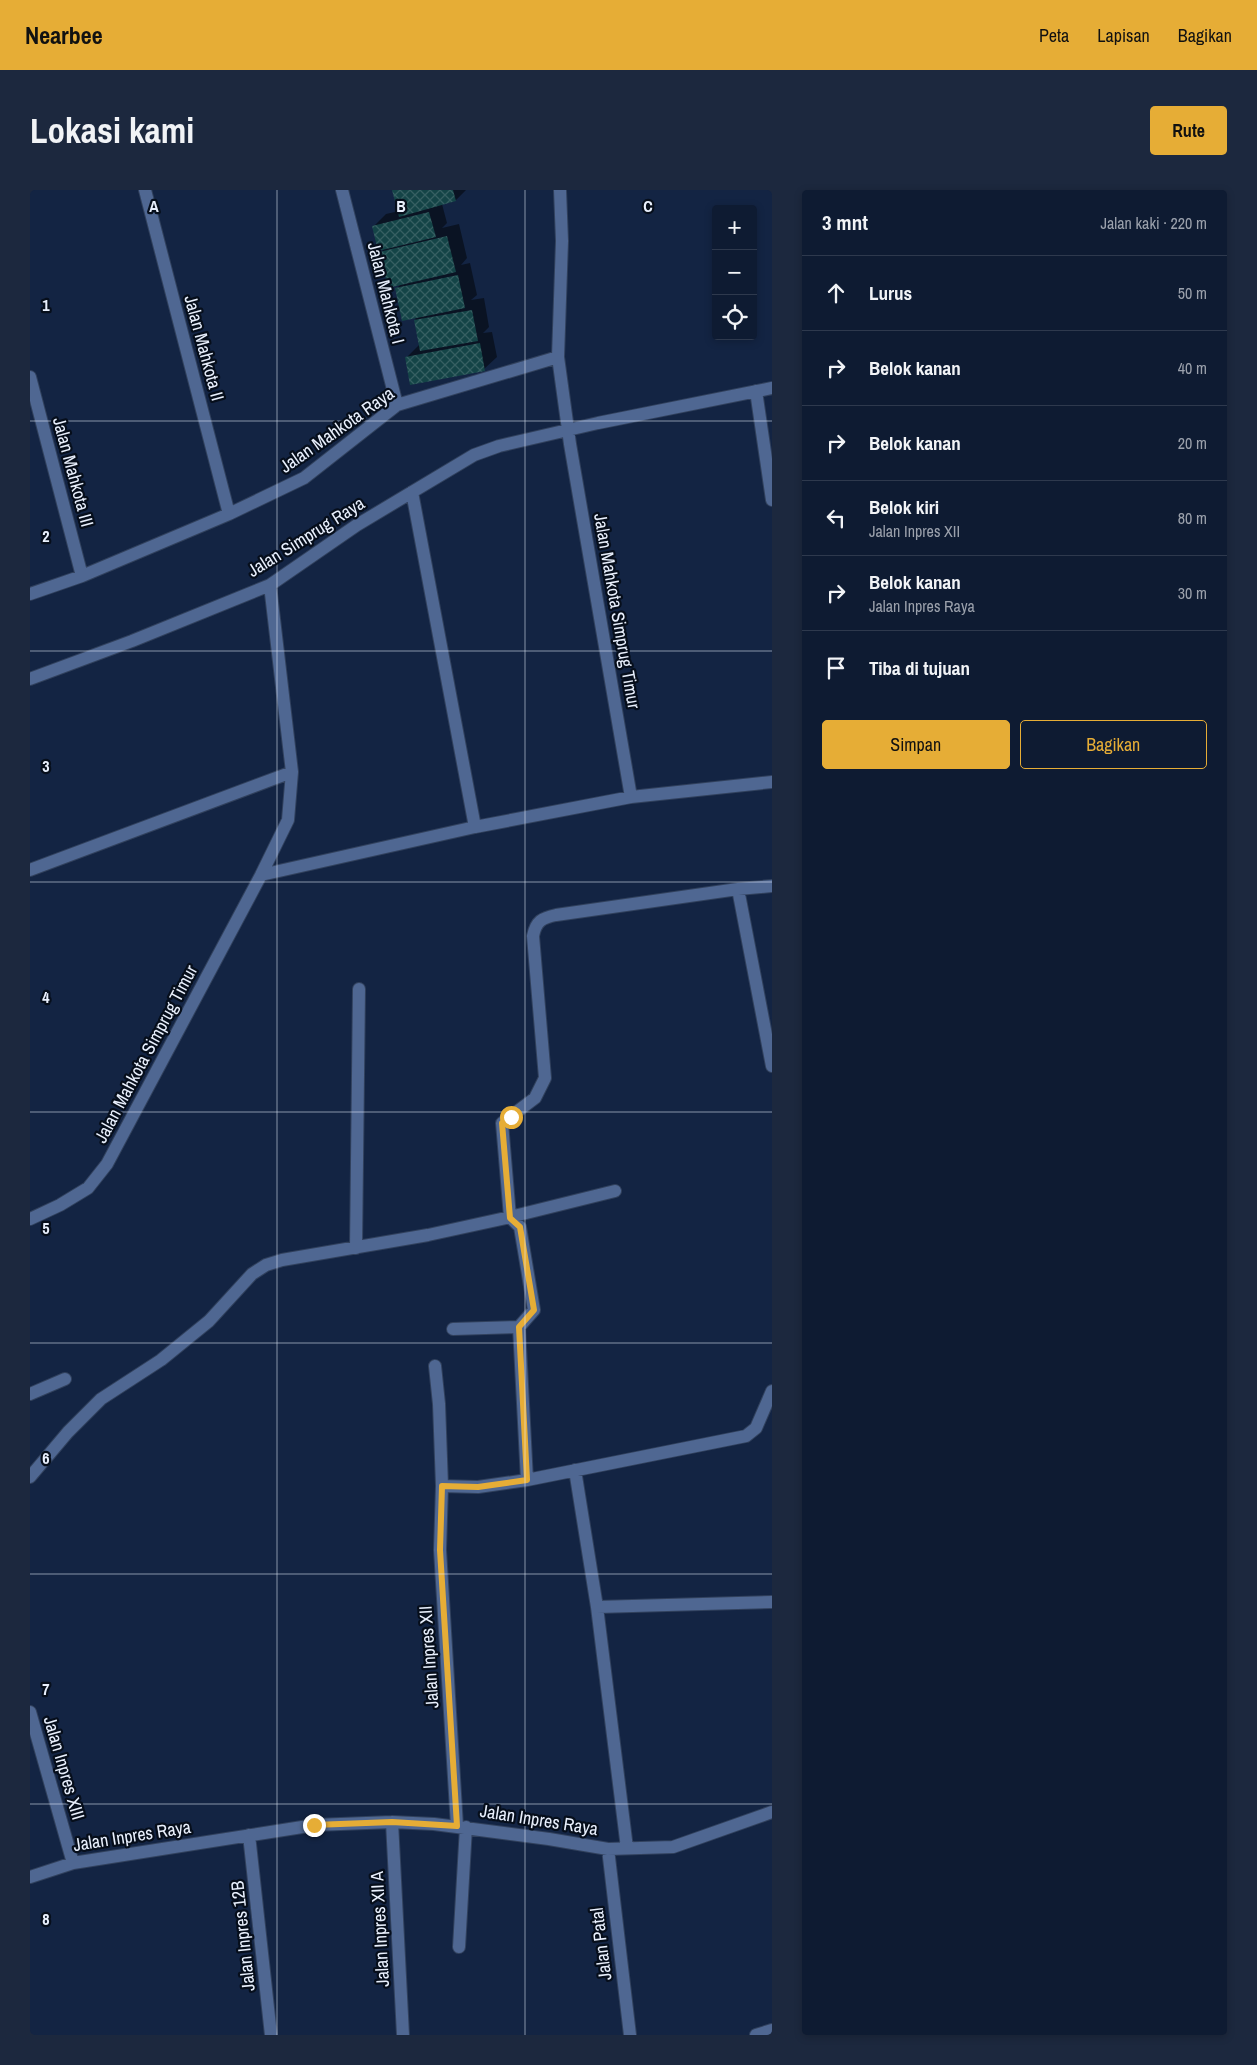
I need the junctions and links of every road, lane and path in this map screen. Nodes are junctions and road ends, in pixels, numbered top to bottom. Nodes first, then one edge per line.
1 (145, 190) edge
2 (342, 190) edge
3 (560, 190) edge
4 (558, 357) junction
5 (30, 377) edge
6 (772, 388) edge
7 (756, 391) junction
8 (397, 405) junction
9 (568, 430) junction
10 (412, 492) junction
11 (772, 500) edge
12 (228, 514) junction
13 (82, 576) junction
14 (270, 585) junction
15 (30, 594) edge
16 (30, 678) edge
17 (292, 772) junction
18 (772, 782) edge
19 (632, 796) junction
20 (475, 827) junction
21 (30, 870) edge
22 (261, 875) junction
23 (772, 886) edge
24 (738, 889) junction
25 (359, 989) dead end
26 (772, 1066) edge
27 (615, 1191) dead end
28 (510, 1218) junction
29 (30, 1219) edge
30 (356, 1248) junction
31 (519, 1327) junction
32 (453, 1329) dead end
33 (436, 1366) dead end
34 (64, 1380) dead end
35 (772, 1391) edge
36 (30, 1394) edge
37 (575, 1470) junction
38 (30, 1477) edge
39 (527, 1480) junction
40 (442, 1486) junction
41 (772, 1602) edge
42 (597, 1607) junction
43 (30, 1712) edge
44 (772, 1812) edge
45 (392, 1822) junction
46 (462, 1826) junction
47 (249, 1835) junction
48 (627, 1848) junction
49 (608, 1849) junction
50 (73, 1863) junction
51 (30, 1877) edge
52 (459, 1947) dead end
53 (772, 2030) edge
54 (271, 2035) edge
55 (403, 2035) edge
56 (630, 2035) edge
57 (756, 2035) edge

1 - 12 street, Jalan Mahkota II
2 - 8 street, Jalan Mahkota I
3 - 4 street, Jalan Mahkota Simprug Timur
4 - 8 street, Jalan Mahkota Raya
4 - 9 street, Jalan Mahkota Simprug Timur
5 - 13 street, Jalan Mahkota III
6 - 7 street
7 - 9 street
7 - 11 street
8 - 12 street, Jalan Mahkota Raya
9 - 10 street, Jalan Simprug Raya
9 - 19 street, Jalan Mahkota Simprug Timur
10 - 14 street, Jalan Simprug Raya
10 - 20 street
12 - 13 street, Jalan Mahkota Raya
13 - 15 street, Jalan Mahkota Raya
14 - 16 street, Jalan Simprug Raya
14 - 17 street, Jalan Mahkota Simprug Timur
17 - 21 street
17 - 22 street, Jalan Mahkota Simprug Timur
18 - 19 street
19 - 20 street
20 - 22 street
22 - 29 street, Jalan Mahkota Simprug Timur
23 - 24 street
24 - 26 street
24 - 28 street
25 - 30 street
27 - 28 street
28 - 30 street
28 - 31 street
30 - 38 street
31 - 32 street
31 - 39 street
33 - 40 street, Jalan Inpres XII
34 - 36 street
35 - 37 street
37 - 39 street
37 - 42 street
39 - 40 street
40 - 46 street, Jalan Inpres XII
41 - 42 street
42 - 48 street
43 - 50 street, Jalan Inpres XIII
44 - 48 street, Jalan Inpres Raya
45 - 46 street, Jalan Inpres Raya
45 - 47 street, Jalan Inpres Raya
45 - 55 street, Jalan Inpres XII A
46 - 49 street, Jalan Inpres Raya
46 - 52 street, Jalan Inpres XII
47 - 50 street, Jalan Inpres Raya
47 - 54 street, Jalan Inpres 12B
48 - 49 street, Jalan Inpres Raya
49 - 56 street, Jalan Patal
50 - 51 street, Jalan Inpres Raya
53 - 57 street

